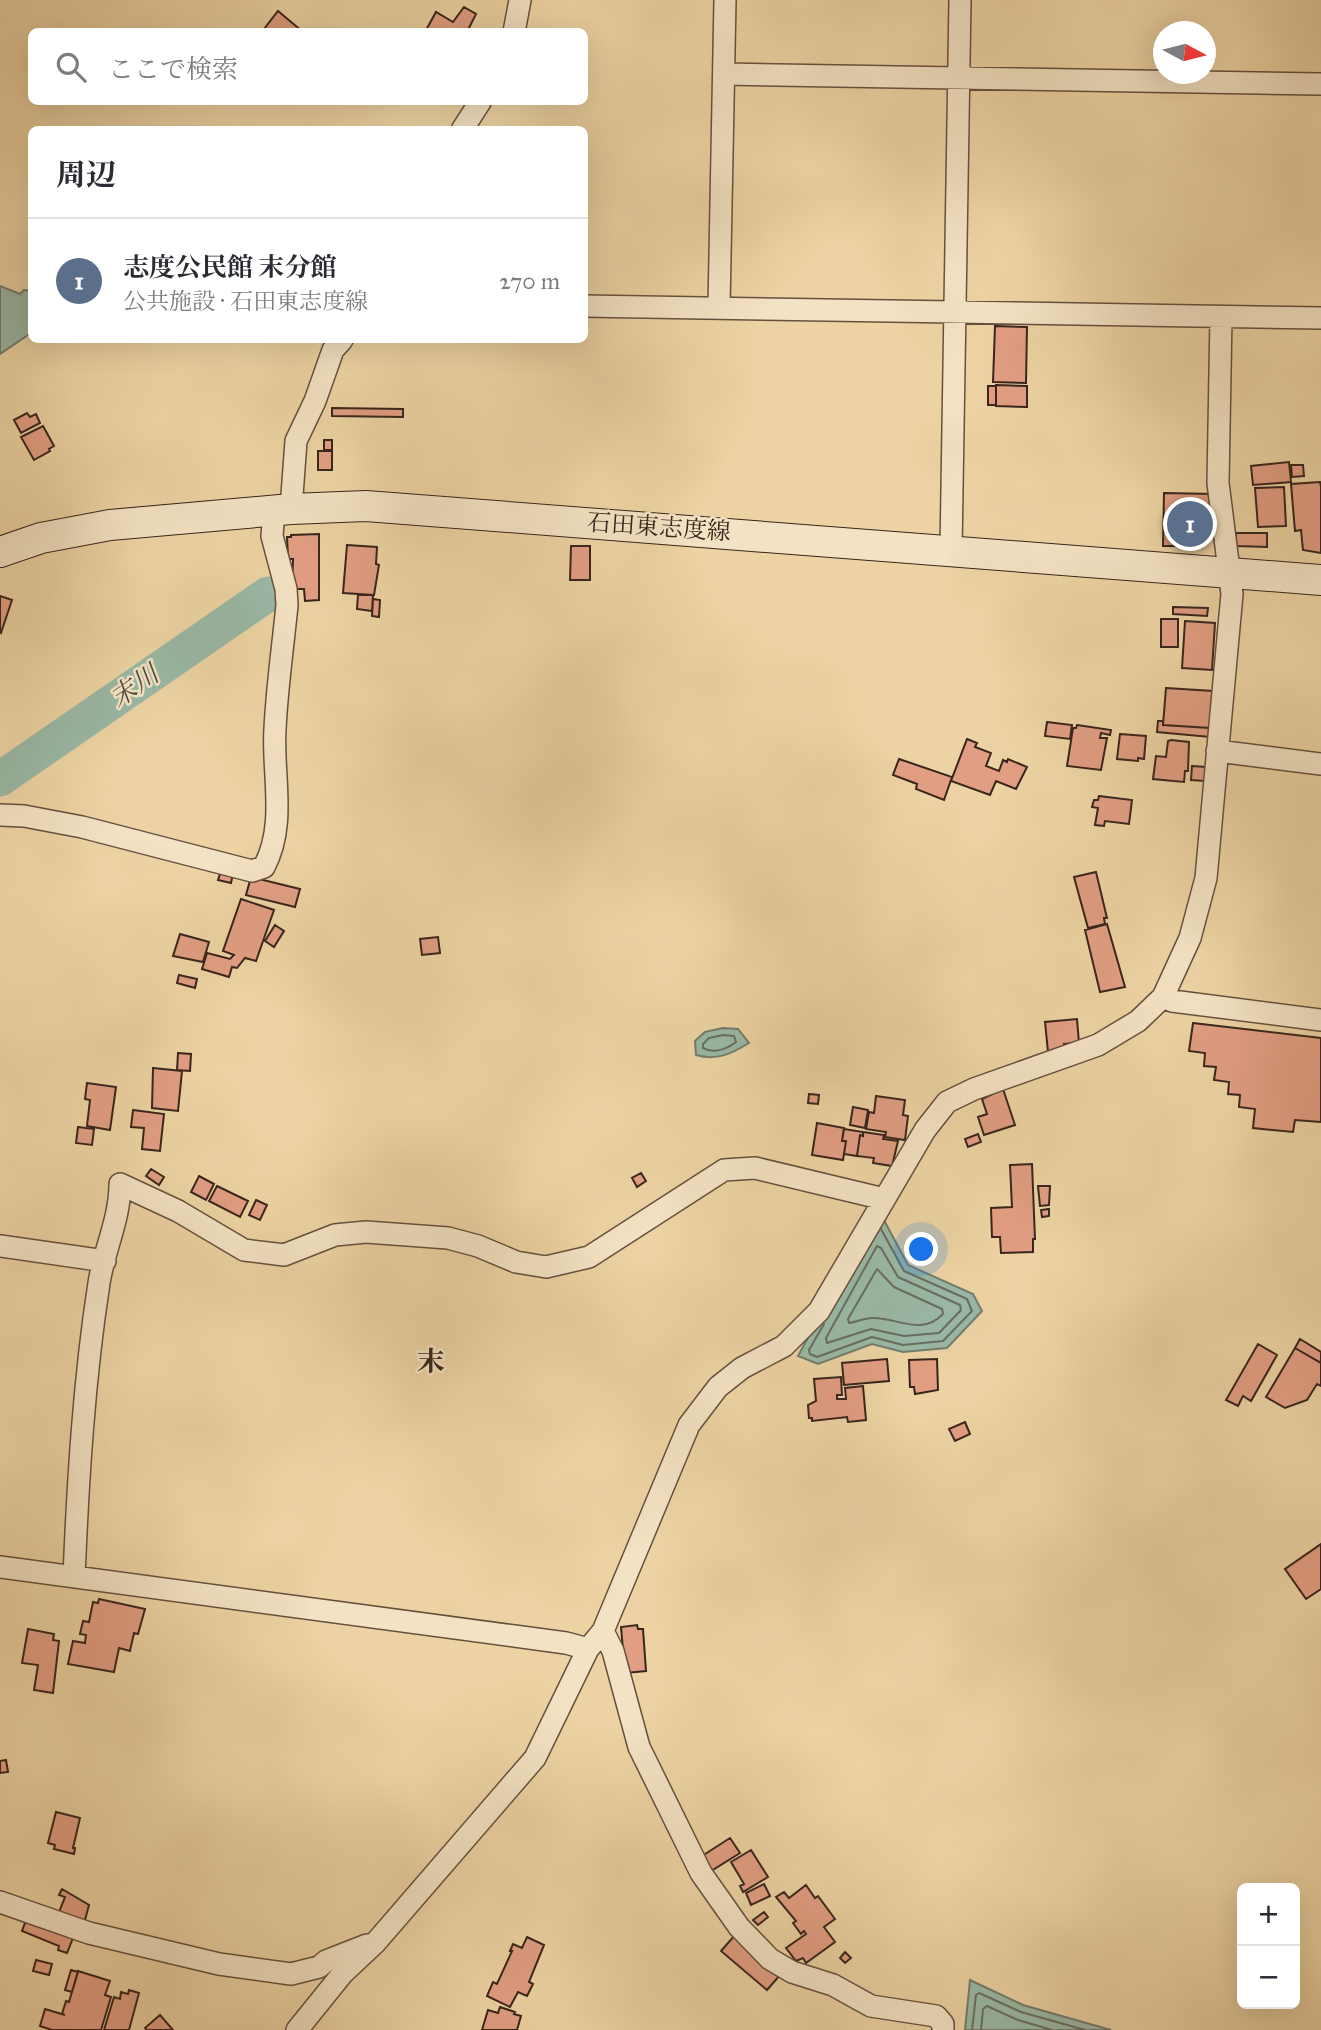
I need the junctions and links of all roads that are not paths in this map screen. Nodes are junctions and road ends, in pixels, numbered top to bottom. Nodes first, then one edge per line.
1 (520, 0) edge
2 (725, 0) edge
3 (960, 0) edge
4 (515, 28) edge
5 (724, 74) junction
6 (959, 78) junction
7 (1321, 84) edge
8 (478, 105) edge
9 (465, 126) edge
10 (588, 306) edge
11 (719, 307) junction
12 (956, 313) junction
13 (1221, 317) junction
14 (1321, 318) edge
15 (339, 343) edge
16 (282, 510) junction
17 (951, 550) junction
18 (0, 552) edge
19 (1230, 572) junction
20 (1321, 580) edge
21 (1216, 751) junction
22 (1321, 764) edge
23 (0, 815) edge
24 (1163, 997) junction
25 (1321, 1020) edge
26 (884, 1199) junction
27 (0, 1246) edge
28 (106, 1261) junction
29 (0, 1567) edge
30 (74, 1577) junction
31 (603, 1631) junction
32 (588, 1649) junction
33 (0, 1902) edge
34 (376, 1942) junction
35 (297, 2030) edge
36 (943, 2030) edge

1 - 4 street
2 - 5 street
3 - 6 street
5 - 6 street
5 - 11 street
6 - 7 street
6 - 12 street
8 - 9 street
10 - 11 street
11 - 12 street
12 - 13 street
12 - 17 street
13 - 14 street
13 - 19 street
15 - 16 street
16 - 17 main road, 石田東志度線
16 - 18 main road, 石田東志度線
16 - 23 street
17 - 19 main road, 石田東志度線
19 - 20 main road, 石田東志度線
19 - 21 street
21 - 22 street
21 - 24 street
24 - 25 street
24 - 26 street
26 - 28 street
26 - 31 street
27 - 28 street
28 - 30 street
29 - 30 street
30 - 32 street
31 - 32 street
31 - 36 street
32 - 34 street
33 - 34 street
34 - 35 street

